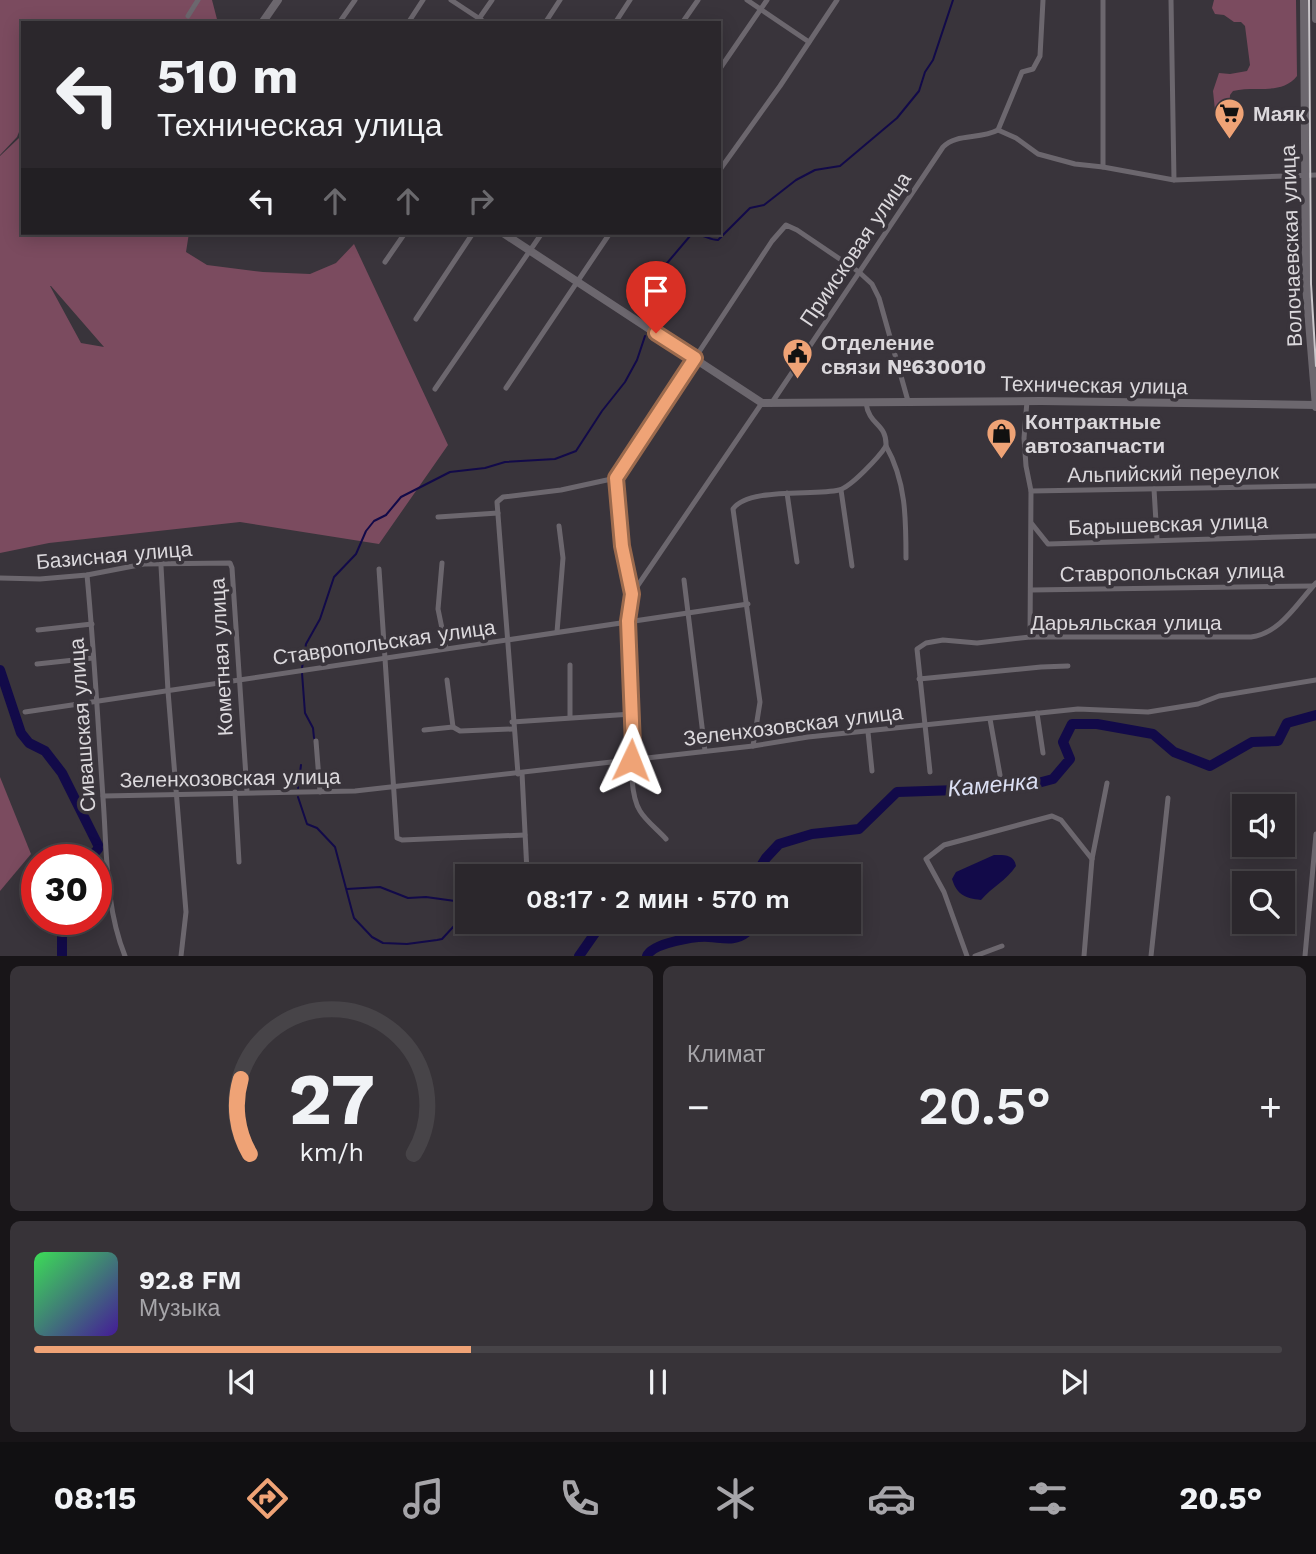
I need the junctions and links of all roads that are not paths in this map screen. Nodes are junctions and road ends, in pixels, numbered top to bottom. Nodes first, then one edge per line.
1 (198, 0) edge
2 (278, 0) edge
3 (355, 0) edge
4 (423, 0) edge
5 (451, 0) edge
6 (492, 0) edge
7 (561, 0) edge
8 (630, 0) edge
9 (698, 0) edge
10 (747, 0) edge
11 (767, 0) edge
12 (837, 0) edge
13 (1043, 0) edge
14 (1103, 0) edge
15 (1171, 0) edge
16 (1304, 0) edge
17 (1316, 0) edge
18 (761, 9) junction
19 (188, 16) dead end
20 (1316, 19) edge
21 (263, 21) edge
22 (340, 21) edge
23 (409, 21) edge
24 (478, 21) edge
25 (546, 21) edge
26 (616, 21) edge
27 (683, 21) edge
28 (809, 42) junction
29 (721, 67) edge
30 (998, 130) junction
31 (1103, 167) junction
32 (721, 168) edge
33 (1316, 175) edge
34 (1306, 176) junction
35 (1174, 180) junction
36 (404, 235) edge
37 (473, 235) edge
38 (506, 235) edge
39 (541, 235) edge
40 (609, 235) edge
41 (530, 251) junction
42 (385, 262) dead end
43 (859, 272) junction
44 (578, 281) junction
45 (416, 319) dead end
46 (1314, 355) edge
47 (695, 358) junction
48 (506, 388) dead end
49 (435, 389) dead end
50 (908, 401) junction
51 (1027, 401) junction
52 (866, 403) junction
53 (766, 404) junction
54 (1316, 406) edge
55 (886, 446) junction
56 (616, 478) junction
57 (1316, 486) edge
58 (1154, 489) junction
59 (841, 490) junction
60 (1031, 491) junction
61 (787, 493) junction
62 (498, 513) junction
63 (438, 517) dead end
64 (1032, 524) junction
65 (559, 526) dead end
66 (1316, 536) edge
67 (1157, 539) junction
68 (906, 558) dead end
69 (797, 562) dead end
70 (230, 563) joint
71 (442, 563) dead end
72 (161, 566) junction
73 (852, 566) dead end
74 (379, 569) dead end
75 (87, 575) junction
76 (0, 578) edge
77 (684, 580) dead end
78 (1315, 586) edge
79 (1031, 590) junction
80 (632, 594) junction
81 (748, 604) junction
82 (688, 612) junction
83 (628, 621) junction
84 (92, 624) junction
85 (38, 630) dead end
86 (557, 632) junction
87 (1030, 637) junction
88 (509, 640) junction
89 (446, 648) junction
90 (386, 657) junction
91 (93, 658) junction
92 (37, 664) dead end
93 (570, 665) dead end
94 (1069, 666) dead end
95 (919, 679) junction
96 (239, 680) junction
97 (447, 680) dead end
98 (1316, 680) edge
99 (168, 691) junction
100 (98, 702) junction
101 (24, 712) dead end
102 (1037, 712) junction
103 (632, 714) junction
104 (570, 717) junction
105 (990, 719) junction
106 (512, 722) junction
107 (925, 726) junction
108 (453, 727) junction
109 (513, 729) junction
110 (424, 730) dead end
111 (868, 732) junction
112 (316, 741) dead end
113 (753, 746) junction
114 (705, 751) junction
115 (1043, 753) dead end
116 (631, 760) junction
117 (872, 771) dead end
118 (930, 772) dead end
119 (520, 773) junction
120 (1000, 775) dead end
121 (1107, 783) dead end
122 (394, 786) junction
123 (235, 792) junction
124 (247, 792) junction
125 (320, 792) junction
126 (176, 793) junction
127 (103, 796) junction
128 (1168, 798) dead end
129 (1316, 834) edge
130 (525, 835) junction
131 (666, 839) dead end
132 (1093, 859) junction
133 (239, 862) dead end
134 (527, 864) edge
135 (1307, 930) junction
136 (1316, 931) edge
137 (1002, 946) dead end
138 (125, 956) edge
139 (181, 956) edge
140 (967, 956) edge
141 (975, 956) edge
142 (1084, 956) edge
143 (1151, 956) edge
144 (1305, 956) edge

1 - 19 street
2 - 21 street
3 - 22 street
4 - 23 street
5 - 24 street
6 - 24 street
7 - 25 street
8 - 26 street
9 - 27 street
10 - 18 street
11 - 18 street
12 - 28 street
13 - 30 street
14 - 31 street
15 - 35 street
16 - 34 street, Волочаевская улица
17 - 20 street
18 - 28 street
18 - 29 street
28 - 32 street
30 - 31 street
30 - 43 street, Приисковая улица
31 - 35 street
33 - 34 street
34 - 35 street
34 - 46 street, Волочаевская улица
36 - 42 street
37 - 45 street
38 - 41 street
39 - 41 street
40 - 44 street
41 - 44 street
41 - 49 street
43 - 47 street
43 - 50 street
43 - 53 street, Приисковая улица
44 - 47 street
44 - 48 street
46 - 54 street, Волочаевская улица
47 - 53 street
47 - 56 street
50 - 51 street, Техническая улица
50 - 52 street, Техническая улица
51 - 54 street, Техническая улица
51 - 60 street
52 - 53 street, Техническая улица
52 - 55 street
53 - 80 street, Приисковая улица
55 - 59 street
55 - 68 street
56 - 62 street
56 - 80 street
57 - 58 street, Альпийский переулок
58 - 60 street, Альпийский переулок
58 - 67 street
59 - 61 street
59 - 73 street
60 - 64 street
61 - 69 street
61 - 81 street
62 - 63 street
62 - 88 street
64 - 67 street, Барышевская улица
64 - 79 street
65 - 86 street
66 - 67 street, Барышевская улица
70 - 72 street, Базисная улица
70 - 96 street, Кометная улица
71 - 89 street
72 - 75 street, Базисная улица
72 - 99 street
74 - 90 street
75 - 76 street, Базисная улица
75 - 84 street, Сивашская улица
77 - 82 street
78 - 79 street, Ставропольская улица
78 - 87 street, Дарьяльская улица
79 - 87 street
80 - 83 street
81 - 82 street, Ставропольская улица
81 - 113 street
82 - 83 street, Ставропольская улица
82 - 114 street
83 - 86 street, Ставропольская улица
83 - 103 street
84 - 85 street
84 - 91 street, Сивашская улица
86 - 88 street, Ставропольская улица
87 - 95 street, Дарьяльская улица
88 - 89 street, Ставропольская улица
88 - 106 street
89 - 90 street, Ставропольская улица
90 - 96 street, Ставропольская улица
90 - 122 street
91 - 92 street
91 - 100 street, Сивашская улица
93 - 104 street
94 - 95 street
95 - 107 street
96 - 99 street, Ставропольская улица
96 - 124 street, Кометная улица
97 - 108 street
98 - 102 street, Зеленхозовская улица
99 - 100 street, Ставропольская улица
99 - 126 street
100 - 101 street, Ставропольская улица
100 - 127 street, Сивашская улица
102 - 105 street, Зеленхозовская улица
102 - 115 street
103 - 104 street
103 - 116 street
104 - 106 street
105 - 107 street, Зеленхозовская улица
105 - 120 street
106 - 109 street
107 - 111 street, Зеленхозовская улица
107 - 118 street
108 - 109 street
108 - 110 street
109 - 119 street
111 - 113 street, Зеленхозовская улица
111 - 117 street
112 - 125 street
113 - 114 street, Зеленхозовская улица
114 - 116 street, Зеленхозовская улица
116 - 119 street, Зеленхозовская улица
116 - 131 street
119 - 122 street, Зеленхозовская улица
119 - 130 street
121 - 132 street
122 - 125 street, Зеленхозовская улица
122 - 130 street
123 - 124 street, Зеленхозовская улица
123 - 126 street, Зеленхозовская улица
123 - 133 street
124 - 125 street, Зеленхозовская улица
126 - 127 street, Зеленхозовская улица
126 - 139 street
127 - 138 street, Сивашская улица
128 - 143 street
129 - 135 street
130 - 134 street
132 - 140 street
132 - 142 street
135 - 136 street
135 - 144 street
137 - 141 street

